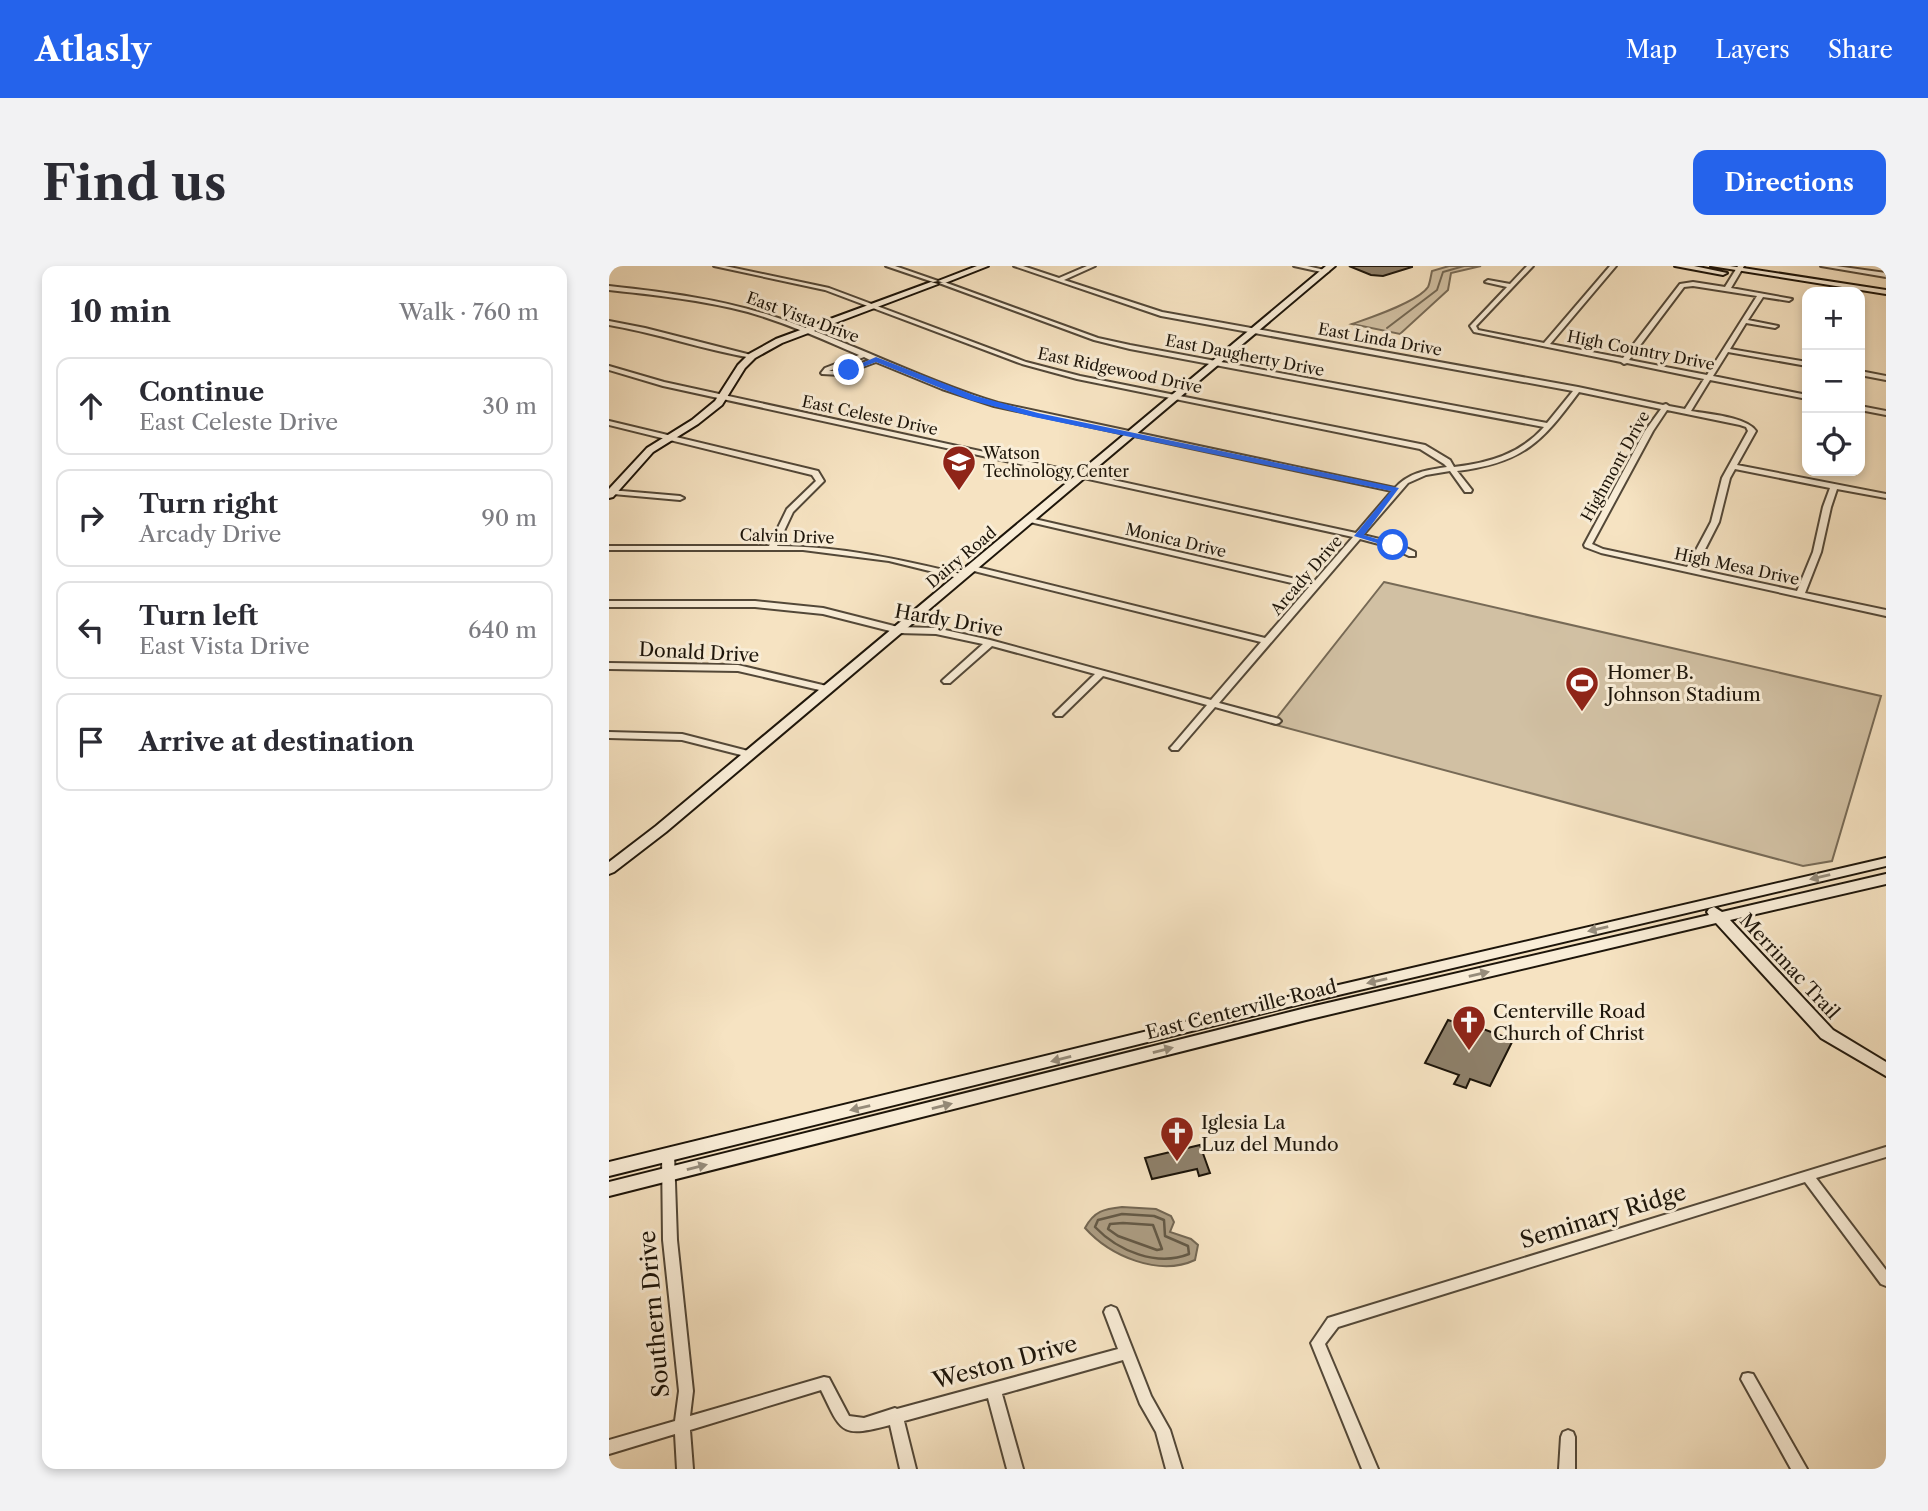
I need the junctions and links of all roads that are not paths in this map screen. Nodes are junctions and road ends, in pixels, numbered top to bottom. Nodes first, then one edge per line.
1 (717, 266) edge
2 (889, 266) edge
3 (984, 266) edge
4 (1017, 266) edge
5 (1092, 266) edge
6 (1297, 266) edge
7 (1530, 266) edge
8 (1613, 266) edge
9 (1679, 266) edge
10 (1715, 266) edge
11 (1824, 266) edge
12 (1329, 268) edge
13 (1738, 270) edge
14 (1886, 275) edge
15 (1059, 280) junction
16 (938, 282) junction
17 (1488, 282) dead end
18 (1511, 286) junction
19 (1824, 287) edge
20 (609, 288) edge
21 (1727, 289) junction
22 (1886, 292) edge
23 (1761, 295) junction
24 (1865, 295) edge
25 (1886, 298) edge
26 (1789, 299) dead end
27 (874, 306) junction
28 (1744, 321) junction
29 (609, 323) edge
30 (1775, 326) dead end
31 (806, 331) junction
32 (1255, 331) junction
33 (1545, 346) junction
34 (1726, 349) junction
35 (864, 355) junction
36 (752, 356) junction
37 (876, 359) junction
38 (1624, 362) junction
39 (1802, 363) edge
40 (1216, 364) junction
41 (609, 368) edge
42 (1865, 374) edge
43 (1707, 377) junction
44 (1886, 378) edge
45 (1578, 389) junction
46 (1802, 396) edge
47 (723, 397) junction
48 (1176, 397) junction
49 (1666, 406) junction
50 (1865, 409) edge
51 (1686, 411) junction
52 (1886, 413) edge
53 (609, 423) edge
54 (1550, 426) junction
55 (1132, 434) junction
56 (671, 437) junction
57 (1734, 467) junction
58 (1453, 469) junction
59 (1084, 475) junction
60 (1834, 486) junction
61 (1396, 490) junction
62 (1468, 490) dead end
63 (611, 494) edge
64 (1886, 496) edge
65 (680, 498) dead end
66 (1030, 520) junction
67 (1359, 536) junction
68 (1589, 541) joint
69 (609, 548) edge
70 (772, 548) junction
71 (1412, 554) dead end
72 (973, 568) junction
73 (1690, 570) junction
74 (962, 577) junction
75 (1315, 586) junction
76 (1800, 594) junction
77 (609, 604) edge
78 (1886, 612) edge
79 (898, 630) junction
80 (1267, 642) junction
81 (991, 643) junction
82 (609, 666) edge
83 (1101, 673) junction
84 (947, 681) dead end
85 (828, 689) junction
86 (1213, 704) junction
87 (1059, 714) dead end
88 (1276, 720) dead end
89 (609, 735) edge
90 (1175, 748) dead end
91 (749, 754) junction
92 (1886, 862) edge
93 (609, 869) edge
94 (1886, 879) edge
95 (1706, 904) junction
96 (1720, 918) junction
97 (1506, 951) junction
98 (1516, 965) junction
99 (1303, 1006) junction
100 (1886, 1070) edge
101 (914, 1104) junction
102 (1886, 1152) edge
103 (667, 1154) junction
104 (609, 1169) edge
105 (666, 1175) junction
106 (1808, 1177) junction
107 (609, 1189) edge
108 (1886, 1280) edge
109 (1111, 1312) dead end
110 (1127, 1353) junction
111 (1748, 1379) dead end
112 (993, 1389) junction
113 (895, 1415) junction
114 (682, 1425) junction
115 (1569, 1437) dead end
116 (609, 1447) edge
117 (685, 1469) edge
118 (908, 1469) edge
119 (1015, 1469) edge
120 (1174, 1469) edge
121 (1370, 1469) edge
122 (1567, 1469) edge
123 (1799, 1469) edge

1 - 27 street, East Ridgewood Drive
2 - 16 street, East Daugherty Drive
3 - 16 street
4 - 15 street, East Linda Drive
5 - 15 street
6 - 12 street
7 - 18 street
8 - 33 street
9 - 13 street
10 - 13 street
11 - 14 street
12 - 32 street, Dairy Road
13 - 19 street
13 - 21 street
13 - 22 street
15 - 32 street, East Linda Drive
16 - 27 street
16 - 40 street, East Daugherty Drive
17 - 18 street
18 - 33 street, High Country Drive
20 - 31 street, East Vista Drive
21 - 23 street
21 - 38 street
23 - 26 street
23 - 28 street
24 - 25 street
27 - 31 street
27 - 48 street, East Ridgewood Drive
28 - 30 street
28 - 34 street
29 - 36 street
31 - 35 street, East Vista Drive
31 - 36 street
32 - 40 street, Dairy Road
32 - 45 street, East Linda Drive
33 - 38 street, High Country Drive
34 - 39 street
34 - 43 street
35 - 37 street, East Vista Drive
35 - 37 street, East Vista Drive
36 - 47 street
37 - 55 street, East Vista Drive
38 - 43 street, High Country Drive
40 - 48 street, Dairy Road
40 - 54 street, East Daugherty Drive
41 - 47 street, East Celeste Drive
42 - 44 street
43 - 46 street, High Country Drive
43 - 51 street
45 - 49 street, East Linda Drive
45 - 54 street, Arcady Drive
47 - 56 street
47 - 59 street, East Celeste Drive
48 - 55 street, Dairy Road
48 - 58 street, East Ridgewood Drive
49 - 51 street, East Linda Drive
49 - 68 street, Highmont Drive
50 - 52 street
51 - 57 street, East Linda Drive
53 - 56 street
54 - 58 street, Arcady Drive
55 - 59 street, Dairy Road
55 - 61 street, East Vista Drive
56 - 63 street
56 - 70 street
57 - 60 street
57 - 73 street
58 - 61 street, Arcady Drive
58 - 62 street, East Ridgewood Drive
59 - 66 street, Dairy Road
59 - 67 street, East Celeste Drive
60 - 64 street
60 - 76 street
61 - 67 street, Arcady Drive
63 - 65 street
66 - 72 street, Dairy Road
66 - 75 street, Monica Drive
67 - 71 street, East Celeste Drive
67 - 75 street, Arcady Drive
68 - 73 street, High Mesa Drive
69 - 70 street, Calvin Drive
70 - 74 street, Calvin Drive
72 - 74 street, Dairy Road
72 - 80 street
73 - 76 street, High Mesa Drive
74 - 79 street, Dairy Road
75 - 80 street, Arcady Drive
76 - 78 street, High Mesa Drive
77 - 79 street, Hardy Drive
79 - 81 street, Hardy Drive
79 - 85 street, Dairy Road
80 - 86 street, Arcady Drive
81 - 83 street, Hardy Drive
81 - 84 street
82 - 85 street, Donald Drive
83 - 86 street, Hardy Drive
83 - 87 street
85 - 91 street, Dairy Road
86 - 88 street, Hardy Drive
86 - 90 street, Arcady Drive
89 - 91 street
91 - 93 street, Dairy Road
92 -> 95 street, East Centerville Road
94 - 96 street, East Centerville Road
95 - 96 street, Merrimac Trail
95 -> 97 street, East Centerville Road
96 - 98 street, East Centerville Road
96 - 100 street, Merrimac Trail
97 - 98 street
97 -> 99 street, East Centerville Road
99 -> 98 street, East Centerville Road
99 - 101 street, East Centerville Road
101 -> 103 street, East Centerville Road
105 -> 101 street, East Centerville Road
102 - 106 street, Seminary Ridge
103 - 104 street, East Centerville Road
103 - 105 street, Southern Drive
105 - 107 street, East Centerville Road
105 - 114 street, Southern Drive
106 - 108 street
106 - 121 street, Seminary Ridge
109 - 110 street
110 - 112 street, Weston Drive
110 - 120 street
111 - 123 street
112 - 113 street, Weston Drive
112 - 119 street
113 - 114 street, Weston Drive
113 - 118 street
114 - 116 street
114 - 117 street, Southern Drive
115 - 122 street

